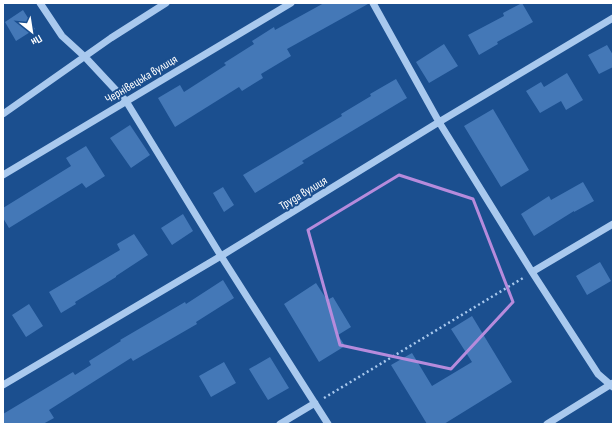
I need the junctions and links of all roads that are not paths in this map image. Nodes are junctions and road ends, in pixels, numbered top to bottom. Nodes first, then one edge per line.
1 (40, 3) edge
2 (166, 3) edge
3 (291, 3) edge
4 (373, 3) edge
5 (613, 18) edge
6 (85, 57) junction
7 (126, 101) junction
8 (3, 114) edge
9 (439, 122) junction
10 (3, 175) edge
11 (613, 224) edge
12 (221, 256) junction
13 (532, 272) junction
14 (3, 385) edge
15 (612, 385) edge
16 (315, 403) junction
17 (280, 424) edge
18 (328, 424) edge
19 (547, 424) edge

1 - 6 street
2 - 6 street
3 - 7 street, Чернівецька вулиця
4 - 9 street
5 - 9 street, Труда вулиця
6 - 7 street
6 - 8 street
7 - 10 street, Чернівецька вулиця
7 - 12 street
9 - 12 street, Труда вулиця
9 - 13 street
11 - 13 street
12 - 14 street, Труда вулиця
12 - 16 street
13 - 15 street
15 - 19 street
16 - 17 street
16 - 18 street

